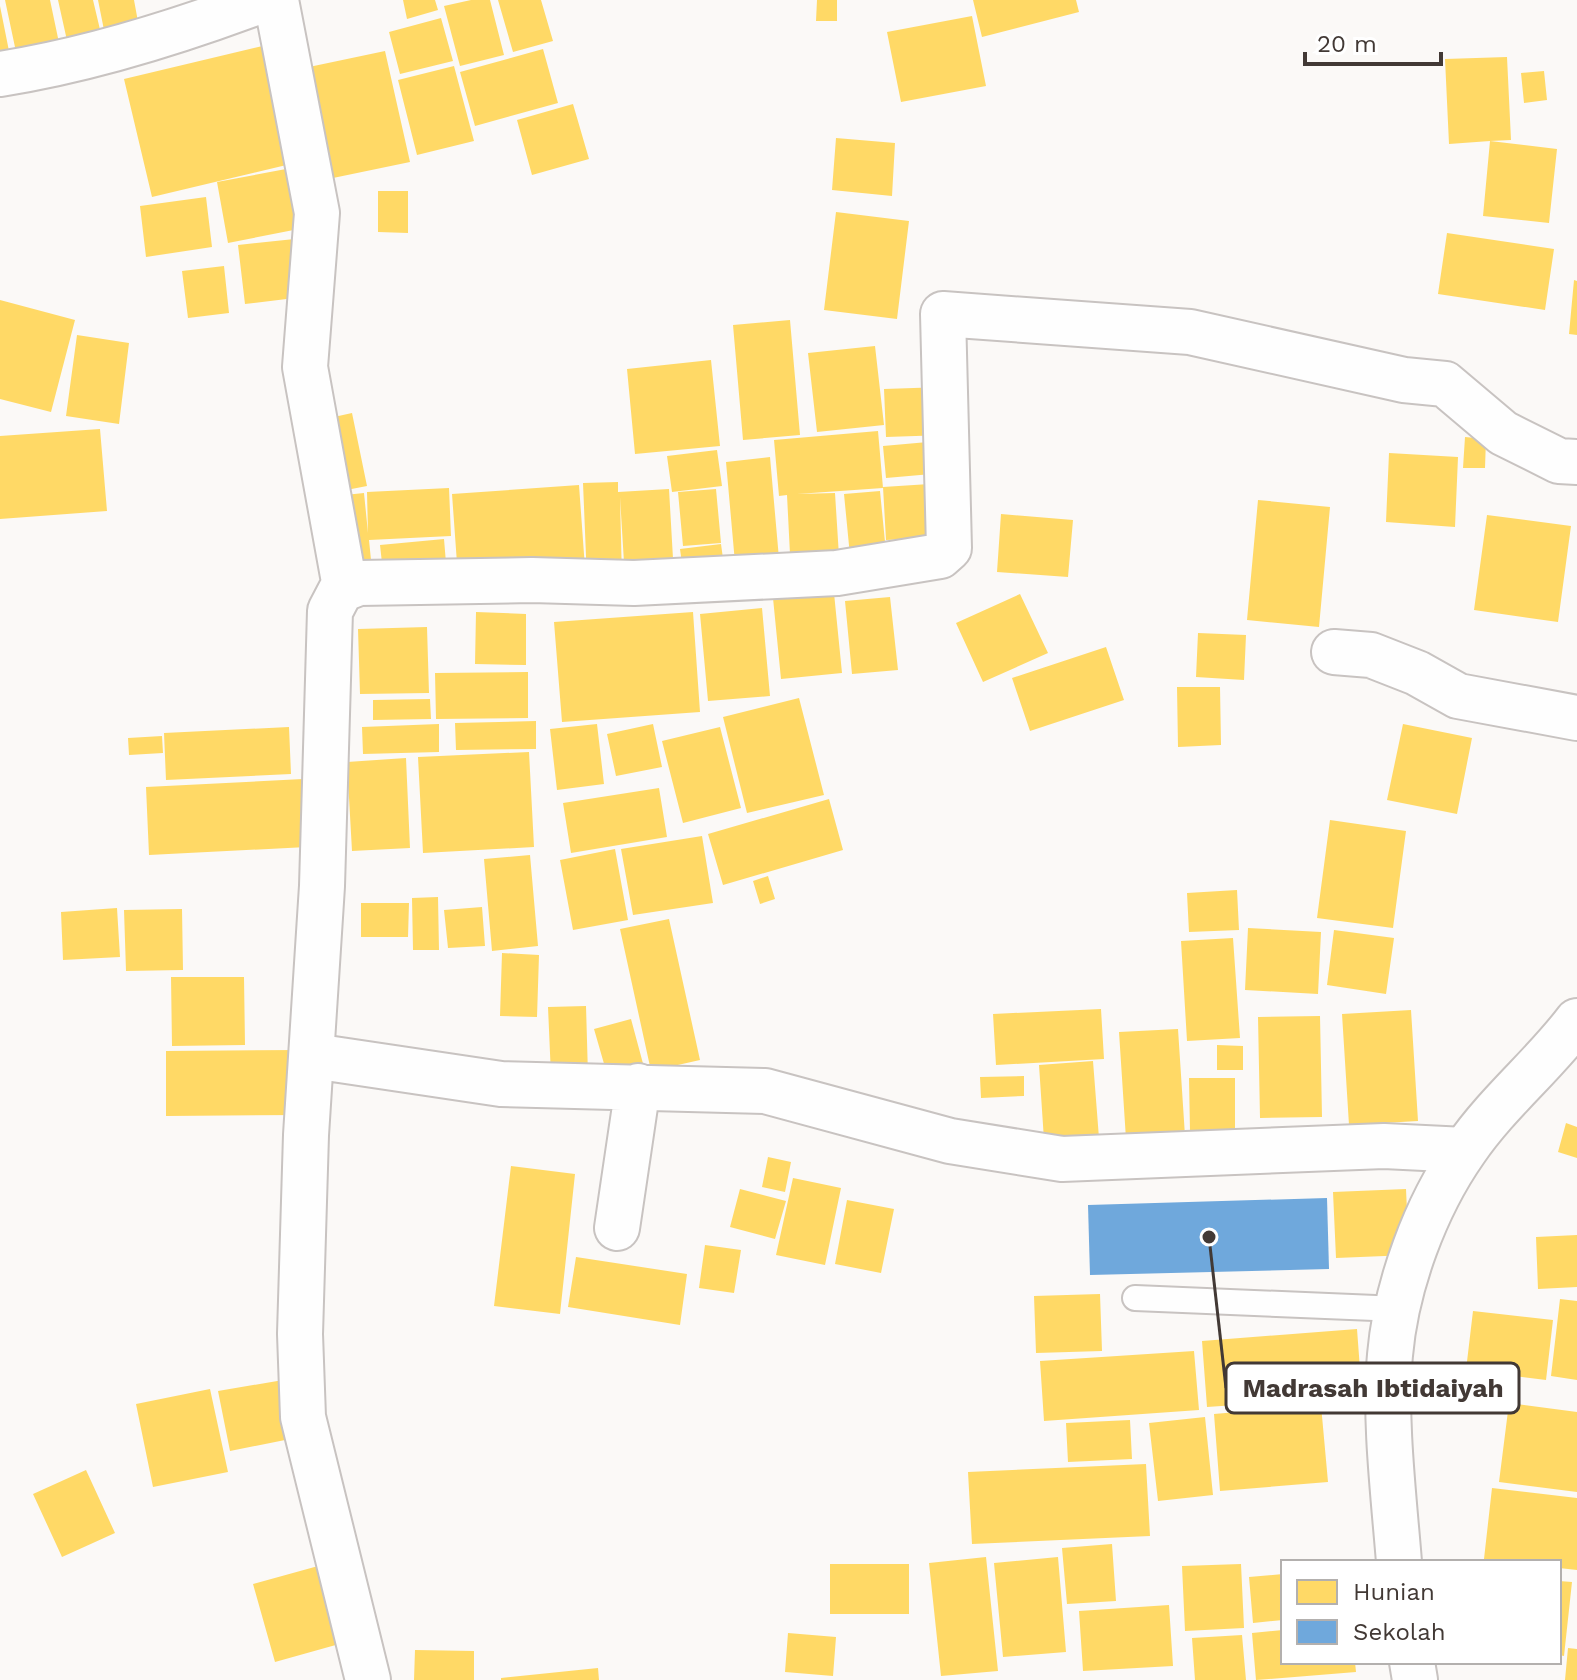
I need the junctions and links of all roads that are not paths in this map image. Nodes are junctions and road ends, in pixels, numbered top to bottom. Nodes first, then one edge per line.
1 (263, 0) edge
2 (276, 0) edge
3 (0, 74) edge
4 (1577, 462) edge
5 (345, 587) junction
6 (1334, 652) dead end
7 (1577, 718) edge
8 (1577, 1021) edge
9 (313, 1056) junction
10 (638, 1086) junction
11 (1465, 1150) junction
12 (617, 1228) dead end
13 (1135, 1298) dead end
14 (1399, 1309) junction
15 (1399, 1560) edge
16 (368, 1680) edge

1 - 3 street
2 - 5 street
4 - 5 street
5 - 9 street
6 - 7 street
8 - 11 street
9 - 10 street
9 - 16 street
10 - 11 street
10 - 12 street
11 - 14 street
13 - 14 lane
14 - 15 street

